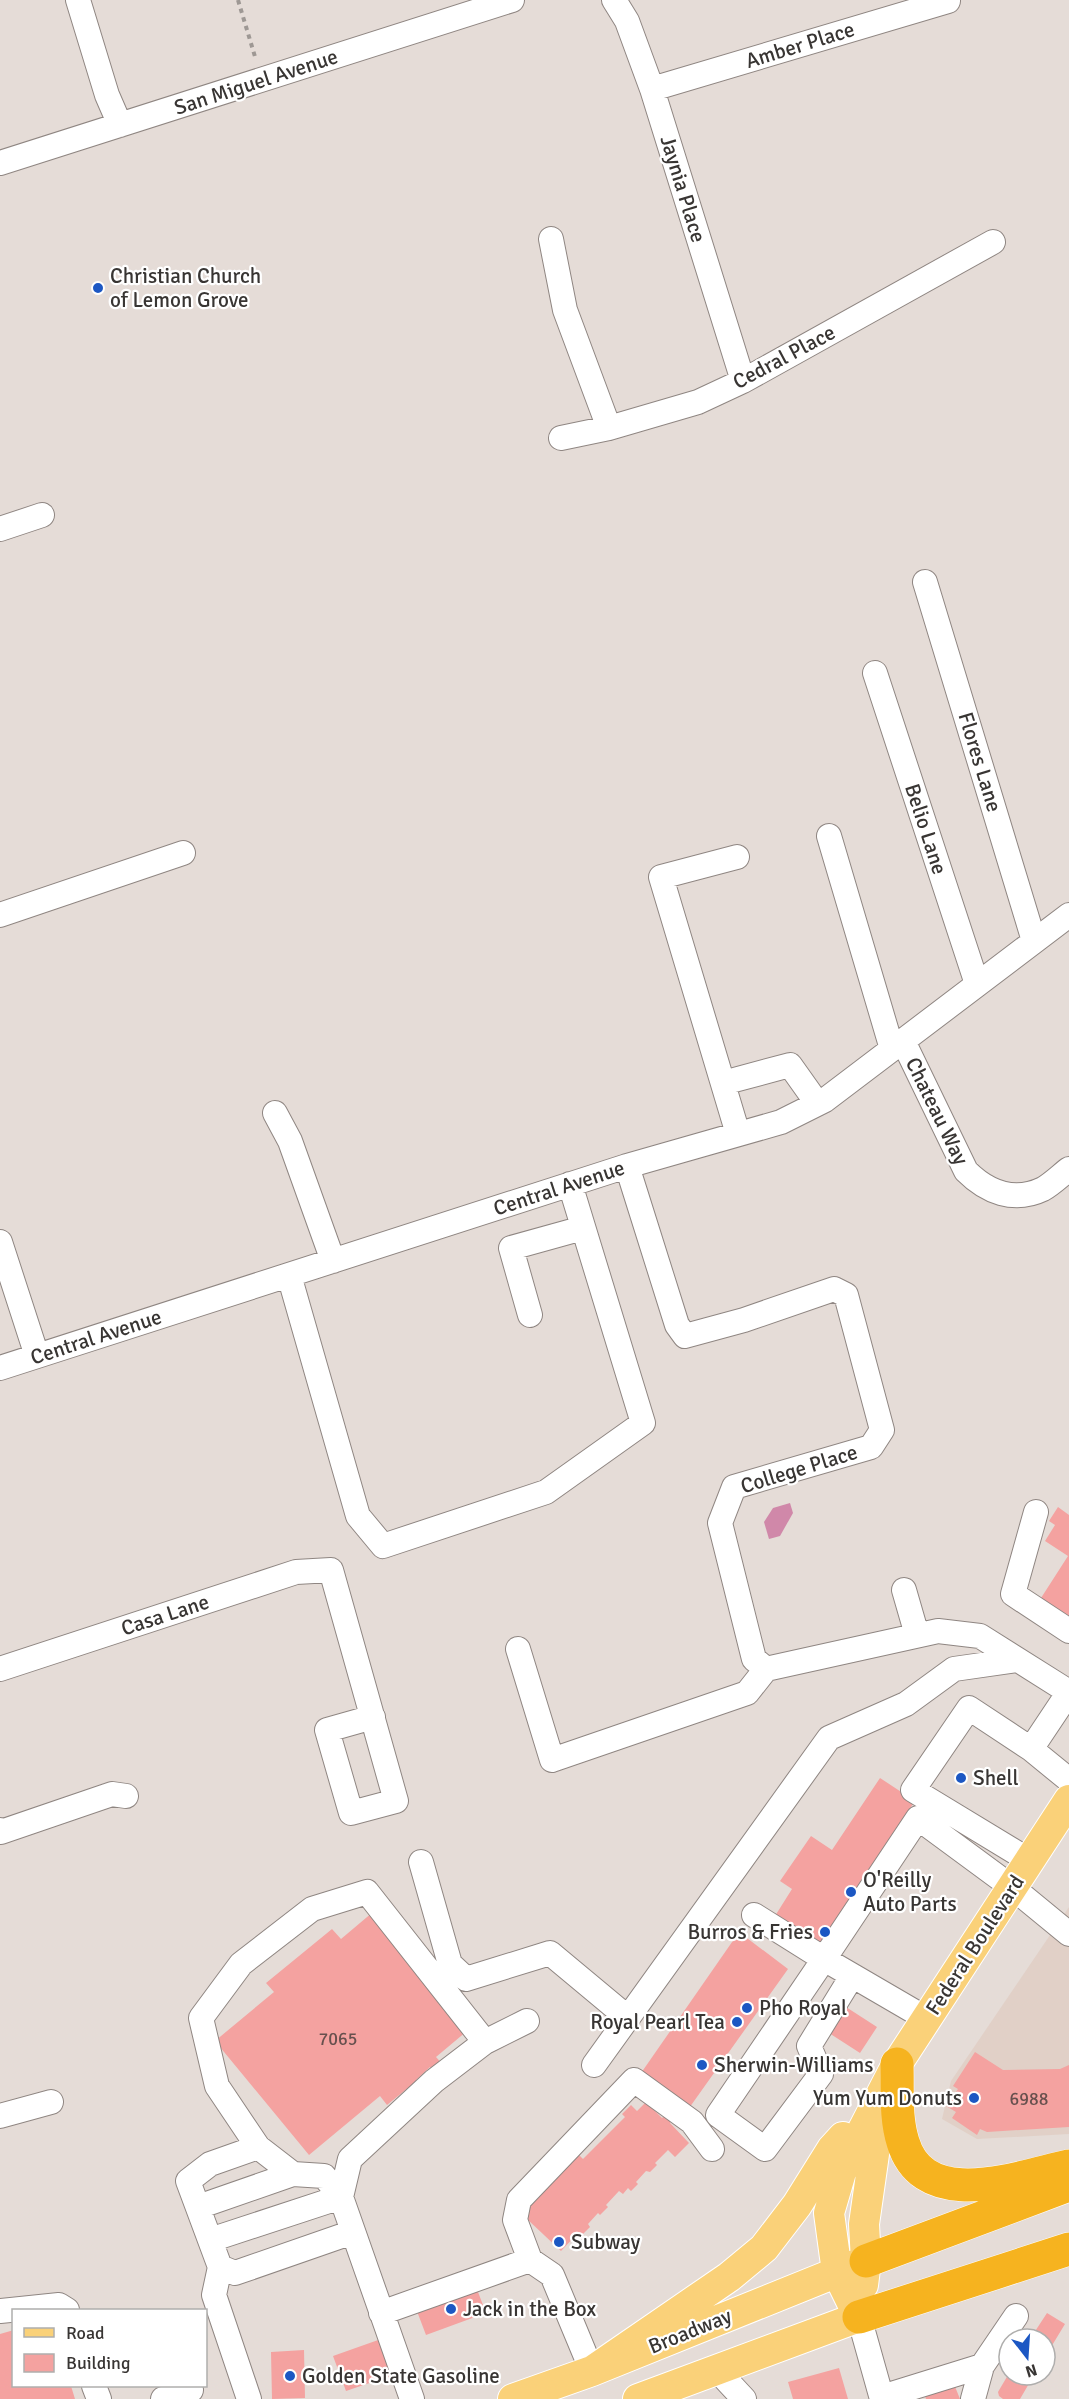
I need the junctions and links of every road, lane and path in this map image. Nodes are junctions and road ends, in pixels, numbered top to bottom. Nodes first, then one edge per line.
1 (78, 0) edge
2 (238, 0) edge
3 (614, 0) edge
4 (948, 1) edge
5 (498, 3) edge
6 (263, 80) junction
7 (652, 89) junction
8 (120, 126) junction
9 (0, 164) edge
10 (550, 239) dead end
11 (993, 242) dead end
12 (742, 381) junction
13 (609, 428) junction
14 (561, 438) dead end
15 (42, 515) dead end
16 (0, 529) edge
17 (925, 582) dead end
18 (875, 673) dead end
19 (829, 836) dead end
20 (183, 853) dead end
21 (737, 857) dead end
22 (0, 915) edge
23 (1069, 915) edge
24 (1034, 941) junction
25 (977, 984) junction
26 (897, 1045) junction
27 (723, 1083) junction
28 (817, 1103) junction
29 (275, 1113) dead end
30 (738, 1134) junction
31 (627, 1166) junction
32 (1069, 1168) edge
33 (570, 1184) junction
34 (583, 1228) junction
35 (0, 1242) edge
36 (333, 1261) junction
37 (289, 1275) junction
38 (530, 1315) dead end
39 (37, 1356) junction
40 (0, 1368) edge
41 (1036, 1512) dead end
42 (904, 1590) dead end
43 (1069, 1631) edge
44 (917, 1635) junction
45 (518, 1649) dead end
46 (1017, 1659) junction
47 (0, 1669) edge
48 (766, 1670) junction
49 (1066, 1685) edge
50 (373, 1717) dead end
51 (1031, 1749) junction
52 (1069, 1780) edge
53 (126, 1796) dead end
54 (1069, 1800) edge
55 (0, 1830) edge
56 (1069, 1833) edge
57 (1034, 1855) junction
58 (422, 1862) dead end
59 (1013, 1888) junction
60 (753, 1915) dead end
61 (1069, 1934) edge
62 (824, 1959) junction
63 (852, 1976) junction
64 (628, 2018) junction
65 (927, 2019) junction
66 (527, 2021) dead end
67 (485, 2042) junction
68 (594, 2066) dead end
69 (890, 2078) junction
70 (51, 2102) dead end
71 (0, 2116) edge
72 (258, 2147) junction
73 (712, 2149) dead end
74 (1069, 2166) edge
75 (293, 2174) junction
76 (1069, 2185) edge
77 (341, 2196) junction
78 (198, 2207) junction
79 (353, 2232) junction
80 (210, 2240) junction
81 (1069, 2250) edge
82 (530, 2260) junction
83 (220, 2267) junction
84 (851, 2267) junction
85 (20, 2309) edge
86 (65, 2309) edge
87 (381, 2313) junction
88 (212, 2314) edge
89 (1016, 2316) dead end
90 (859, 2317) junction
91 (982, 2366) junction
92 (717, 2370) junction
93 (592, 2371) junction
94 (191, 2390) dead end
95 (669, 2394) edge
96 (882, 2398) edge
97 (163, 2399) edge
98 (249, 2399) edge
99 (412, 2399) edge
100 (513, 2399) edge
101 (639, 2399) edge
102 (744, 2399) edge
103 (973, 2399) edge

1 - 8 street
2 - 6 path
3 - 7 street, Jaynia Place
4 - 7 street, Amber Place
5 - 6 street, San Miguel Avenue
6 - 8 street, San Miguel Avenue
7 - 12 street, Jaynia Place
8 - 9 street, San Miguel Avenue
10 - 13 street
11 - 12 street, Cedral Place
12 - 13 street, Cedral Place
13 - 14 street, Cedral Place
15 - 16 street
17 - 24 street, Flores Lane
18 - 25 street, Belio Lane
19 - 26 street, Chateau Way
20 - 22 street
21 - 27 street
23 - 24 street, Central Avenue
24 - 25 street, Central Avenue
25 - 26 street, Central Avenue
26 - 28 street, Central Avenue
26 - 32 street, Chateau Way
27 - 28 street
27 - 30 street
28 - 30 street, Central Avenue
29 - 36 street
30 - 31 street, Central Avenue
31 - 33 street, Central Avenue
31 - 48 street, College Place
33 - 34 street
33 - 36 street, Central Avenue
34 - 37 street
34 - 38 street
35 - 39 street
36 - 37 street, Central Avenue
37 - 39 street, Central Avenue
39 - 40 street, Central Avenue
41 - 43 street
42 - 44 street
44 - 46 street
44 - 48 street
45 - 48 street
46 - 49 street
46 - 64 street
47 - 50 street, Casa Lane
49 - 51 street
51 - 52 street
51 - 57 street
53 - 55 street
54 - 57 main road, Federal Boulevard
56 - 57 main road
57 - 59 main road, Federal Boulevard
58 - 64 street
59 - 61 street
59 - 62 street
59 - 65 main road, Federal Boulevard
60 - 62 street
62 - 63 street
62 - 63 street
63 - 65 street
64 - 68 street
65 - 69 main road, Federal Boulevard
66 - 67 street
67 - 72 street
67 - 77 street
69 - 74 highway
69 - 84 main road, Federal Boulevard
69 - 93 main road
70 - 71 street
72 - 75 street
72 - 78 street
73 - 82 street
75 - 77 street
75 - 78 street
76 - 84 highway
77 - 79 street
77 - 80 street
78 - 80 street
79 - 83 street
79 - 87 street
80 - 83 street
81 - 90 highway
82 - 87 street
82 - 93 street
83 - 88 street
84 - 90 main road, Federal Boulevard
84 - 93 main road, Broadway
85 - 86 street
87 - 99 street
88 - 98 street
89 - 91 street
90 - 92 main road
90 - 96 street
91 - 96 street
91 - 103 street
92 - 95 main road
92 - 102 street
93 - 100 main road, Broadway
94 - 97 street
95 - 101 main road

